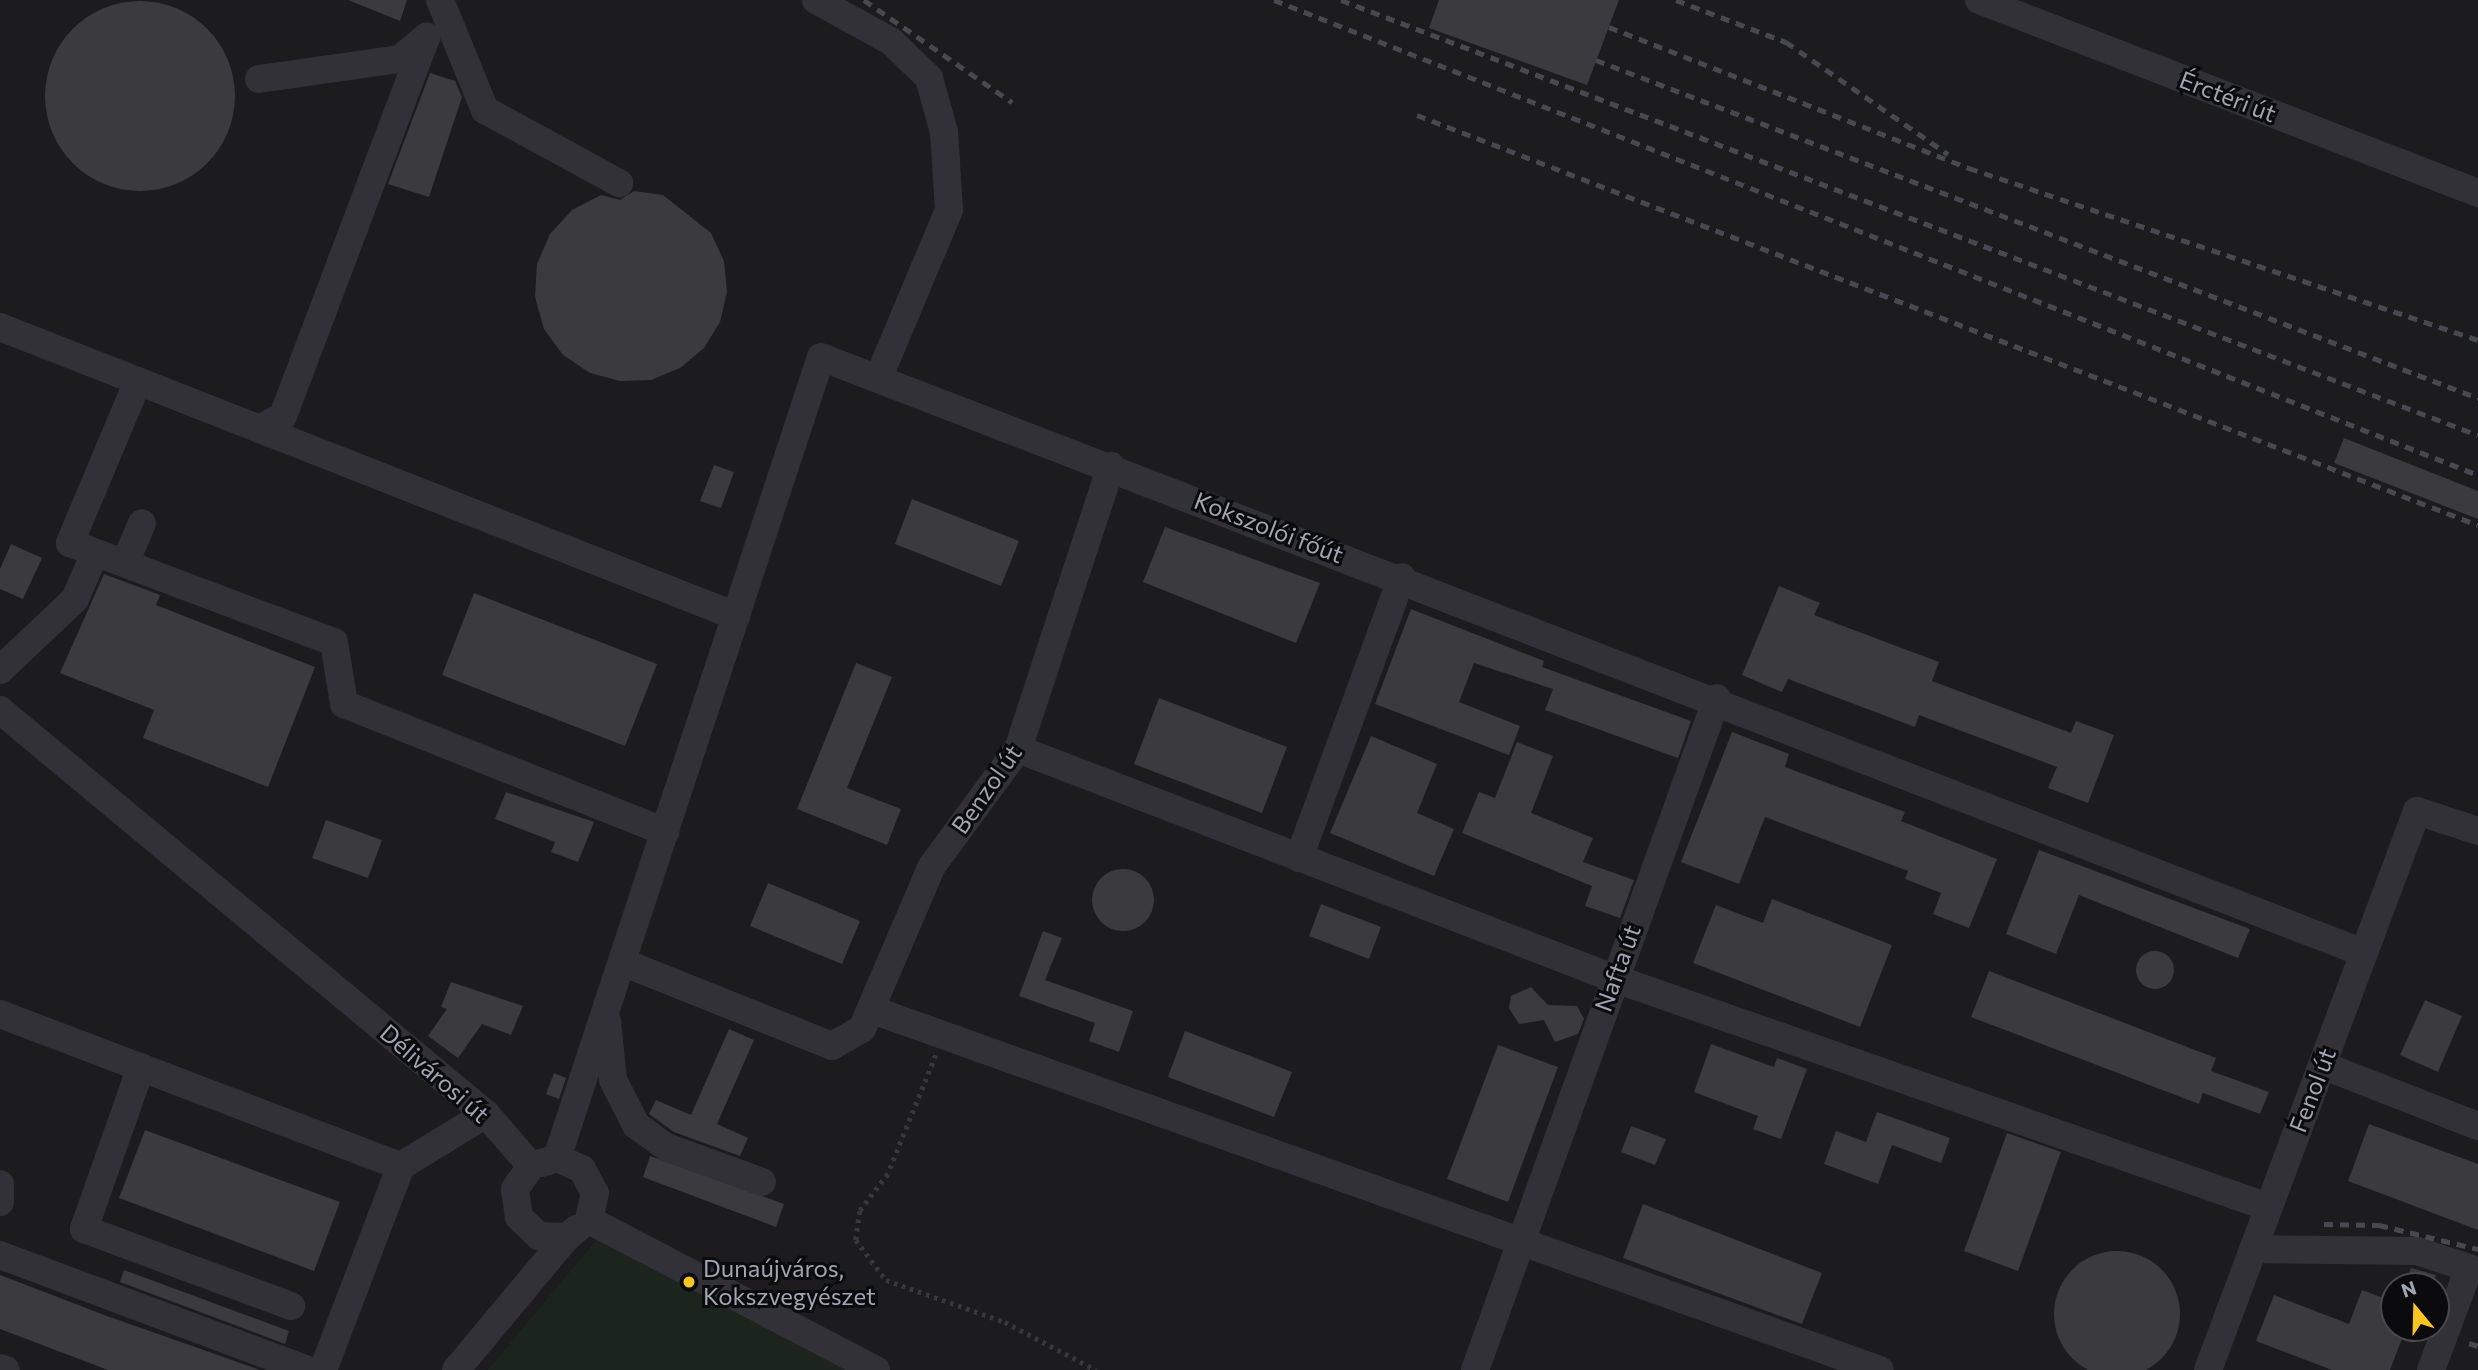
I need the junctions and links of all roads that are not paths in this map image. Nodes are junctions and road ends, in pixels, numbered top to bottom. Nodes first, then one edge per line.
1 (439, 0) edge
2 (816, 0) edge
3 (1979, 0) edge
4 (844, 7) edge
5 (426, 37) junction
6 (259, 79) dead end
7 (619, 183) dead end
8 (2478, 193) edge
9 (0, 327) edge
10 (878, 379) junction
11 (138, 381) junction
12 (259, 429) junction
13 (1111, 466) junction
14 (142, 523) dead end
15 (95, 552) junction
16 (125, 563) junction
17 (1402, 577) junction
18 (736, 616) junction
19 (0, 670) edge
20 (1717, 698) junction
21 (0, 710) edge
22 (1018, 749) junction
23 (2478, 831) edge
24 (665, 832) junction
25 (1299, 858) junction
26 (2364, 953) junction
27 (622, 962) junction
28 (1613, 978) junction
29 (873, 1010) junction
30 (606, 1011) junction
31 (0, 1014) edge
32 (2322, 1065) junction
33 (141, 1068) junction
34 (486, 1114) junction
35 (2478, 1126) edge
36 (544, 1162) junction
37 (401, 1166) junction
38 (762, 1182) dead end
39 (0, 1184) edge
40 (0, 1202) edge
41 (2268, 1207) junction
42 (589, 1220) junction
43 (567, 1237) junction
44 (1521, 1240) junction
45 (2253, 1249) junction
46 (0, 1255) edge
47 (292, 1306) dead end
48 (0, 1368) edge
49 (6, 1370) edge
50 (308, 1370) edge
51 (323, 1370) edge
52 (457, 1370) edge
53 (876, 1370) edge
54 (1475, 1370) edge
55 (1881, 1370) edge
56 (2208, 1370) edge
57 (2431, 1370) edge

1 - 5 street
1 - 7 street
2 - 4 street
3 - 8 street, Érctéri út
4 - 10 street
5 - 6 street
5 - 12 street
9 - 11 street
10 - 13 street, Kokszolói főút
10 - 18 street, Kokszolói főút
11 - 12 street
11 - 15 street
12 - 18 street
13 - 17 street, Kokszolói főút
13 - 22 street, Benzol út
14 - 16 street
15 - 16 street
15 - 19 street
16 - 24 street
17 - 20 street, Kokszolói főút
17 - 25 street
18 - 24 street
20 - 26 street, Kokszolói főút
20 - 28 street, Nafta út
21 - 34 street, Délivárosi út
22 - 25 street
22 - 29 street, Benzol út
23 - 26 street, Fenol út
24 - 27 street
25 - 28 street
26 - 32 street, Fenol út
27 - 29 street, Benzol út
27 - 30 street
28 - 41 street
28 - 44 street, Nafta út
29 - 44 street
30 - 36 street
30 - 38 street
31 - 33 street
32 - 35 street
32 - 41 street, Fenol út
33 - 37 street
33 - 47 street
34 - 36 street, Délivárosi út
34 - 37 street
36 - 42 street, Délivárosi út
36 - 43 street
37 - 51 street
39 - 40 street
41 - 45 street, Fenol út
42 - 43 street
42 - 53 street
43 - 52 street
44 - 54 street, Nafta út
44 - 55 street
45 - 56 street, Fenol út
45 - 57 street
46 - 50 street
48 - 49 street

